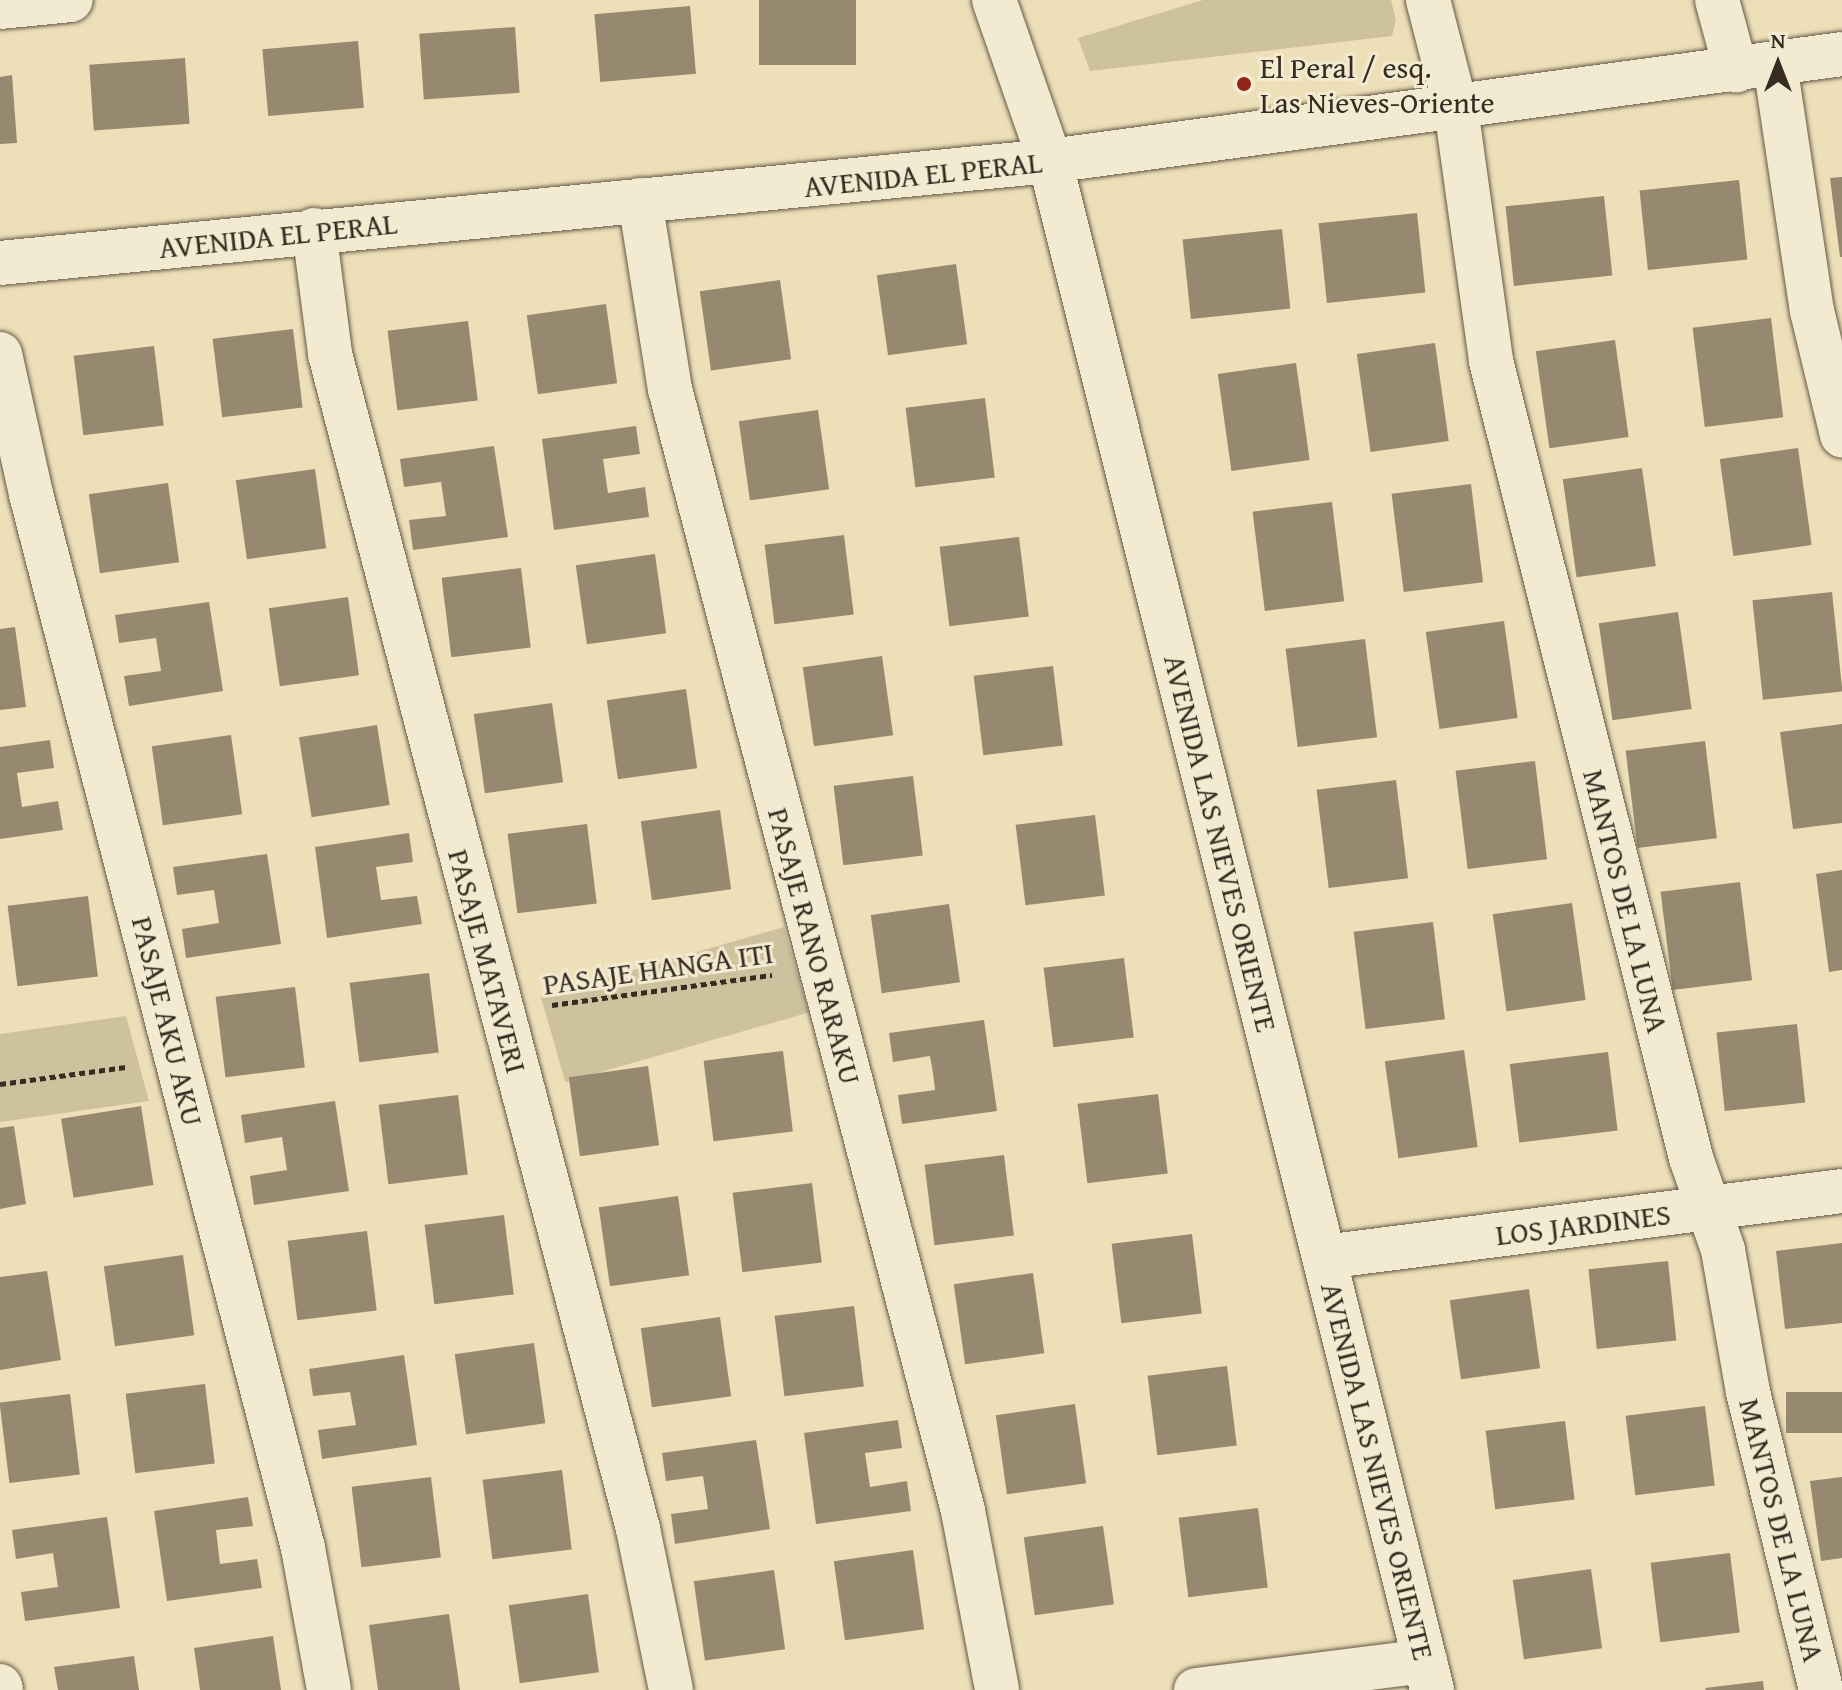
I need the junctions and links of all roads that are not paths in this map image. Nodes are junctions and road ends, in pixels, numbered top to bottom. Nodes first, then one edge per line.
1 (71, 0) edge
2 (994, 0) edge
3 (1428, 0) edge
4 (1717, 0) edge
5 (17, 4) edge
6 (1842, 54) edge
7 (1755, 67) junction
8 (1456, 108) junction
9 (1050, 161) junction
10 (640, 200) junction
11 (314, 230) junction
12 (0, 263) edge
13 (0, 354) edge
14 (1842, 435) edge
15 (1842, 1191) edge
16 (1709, 1208) junction
17 (1324, 1257) junction
18 (1823, 1624) edge
19 (1428, 1675) edge
20 (329, 1690) edge
21 (671, 1690) edge
22 (997, 1690) edge
23 (1196, 1690) edge
24 (1821, 1690) edge

1 - 5 street
2 - 9 street, AVENIDA LAS NIEVES ORIENTE
3 - 8 street, MANTOS DE LA LUNA
4 - 7 street
6 - 7 street, AVENIDA EL PERAL
7 - 8 street, AVENIDA EL PERAL
7 - 14 street
8 - 9 street, AVENIDA EL PERAL
8 - 16 street, MANTOS DE LA LUNA
9 - 10 street, AVENIDA EL PERAL
9 - 17 street, AVENIDA LAS NIEVES ORIENTE
10 - 11 street, AVENIDA EL PERAL
10 - 22 street, PASAJE RANO RARAKU
11 - 12 street, AVENIDA EL PERAL
11 - 21 street, PASAJE MATAVERI
13 - 20 street, PASAJE AKU AKU
15 - 16 street, LOS JARDINES
16 - 17 street, LOS JARDINES
16 - 18 street, MANTOS DE LA LUNA
17 - 19 street, AVENIDA LAS NIEVES ORIENTE
18 - 24 street, MANTOS DE LA LUNA
19 - 23 street

